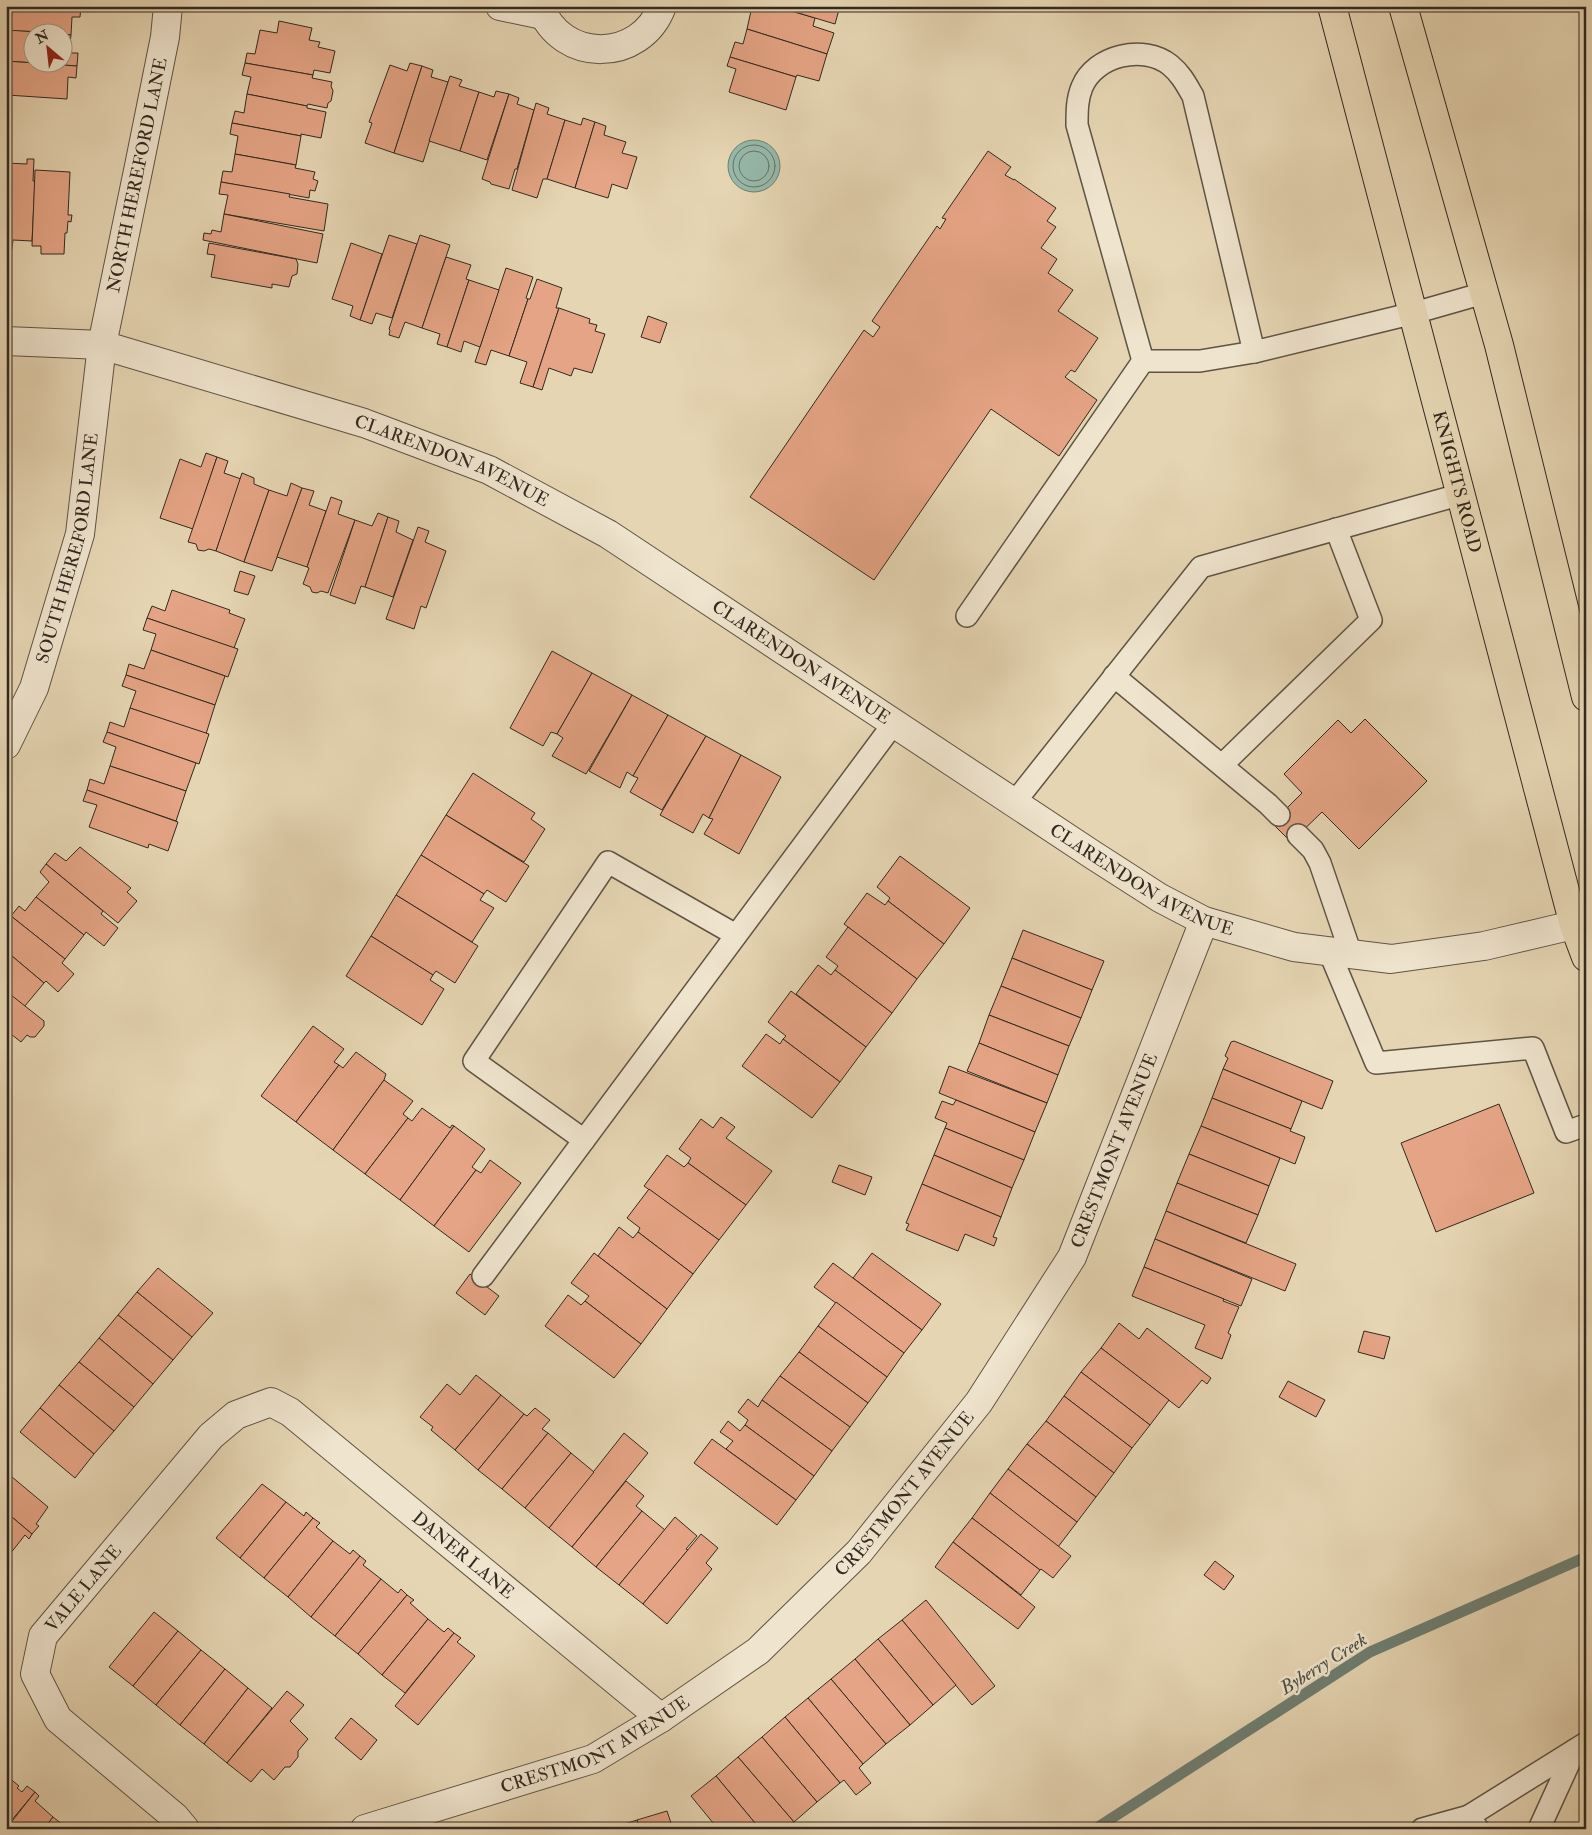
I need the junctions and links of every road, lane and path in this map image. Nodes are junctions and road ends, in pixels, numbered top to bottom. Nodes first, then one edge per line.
1 (168, 6) edge
2 (500, 6) edge
3 (662, 6) edge
4 (1332, 6) edge
5 (1403, 6) edge
6 (541, 10) edge
7 (1484, 293) junction
8 (1414, 313) junction
9 (6, 341) edge
10 (102, 345) junction
11 (1254, 352) junction
12 (1143, 361) junction
13 (1462, 494) junction
14 (1336, 529) junction
15 (967, 616) dead end
16 (1114, 676) junction
17 (1586, 696) edge
18 (894, 723) junction
19 (6, 745) edge
20 (1222, 765) junction
21 (1014, 803) junction
22 (1279, 816) dead end
23 (1298, 835) dead end
24 (1204, 921) junction
25 (1580, 923) edge
26 (736, 935) junction
27 (1340, 953) junction
28 (1586, 957) edge
29 (1586, 1125) edge
30 (584, 1140) junction
31 (483, 1276) dead end
32 (261, 1406) joint
33 (661, 1718) junction
34 (1580, 1747) edge
35 (1474, 1822) edge
36 (184, 1829) edge
37 (365, 1829) edge
38 (1422, 1829) edge
39 (1539, 1829) edge

1 - 10 street, NORTH HEREFORD LANE
2 - 6 street
3 - 6 street
4 - 8 main road, KNIGHTS ROAD
5 - 7 main road
7 - 8 lane
7 - 17 main road
8 - 11 lane
8 - 13 main road, KNIGHTS ROAD
9 - 10 street, CLARENDON AVENUE
10 - 18 street, CLARENDON AVENUE
10 - 19 street, SOUTH HEREFORD LANE
11 - 12 lane
11 - 12 lane
12 - 15 lane
13 - 14 lane
13 - 25 main road, KNIGHTS ROAD
14 - 16 lane
14 - 20 lane
16 - 20 lane
16 - 21 lane
18 - 21 street, CLARENDON AVENUE
18 - 26 lane
20 - 22 lane
21 - 24 street, CLARENDON AVENUE
23 - 27 lane
24 - 27 street, CLARENDON AVENUE
24 - 33 street, CRESTMONT AVENUE
25 - 27 street, CLARENDON AVENUE
25 - 28 main road, KNIGHTS ROAD
26 - 30 lane
26 - 30 lane
27 - 29 lane
30 - 31 lane
32 - 33 street, DANER LANE
32 - 36 street, VALE LANE
33 - 37 street, CRESTMONT AVENUE
34 - 35 lane
34 - 39 lane
35 - 38 lane

